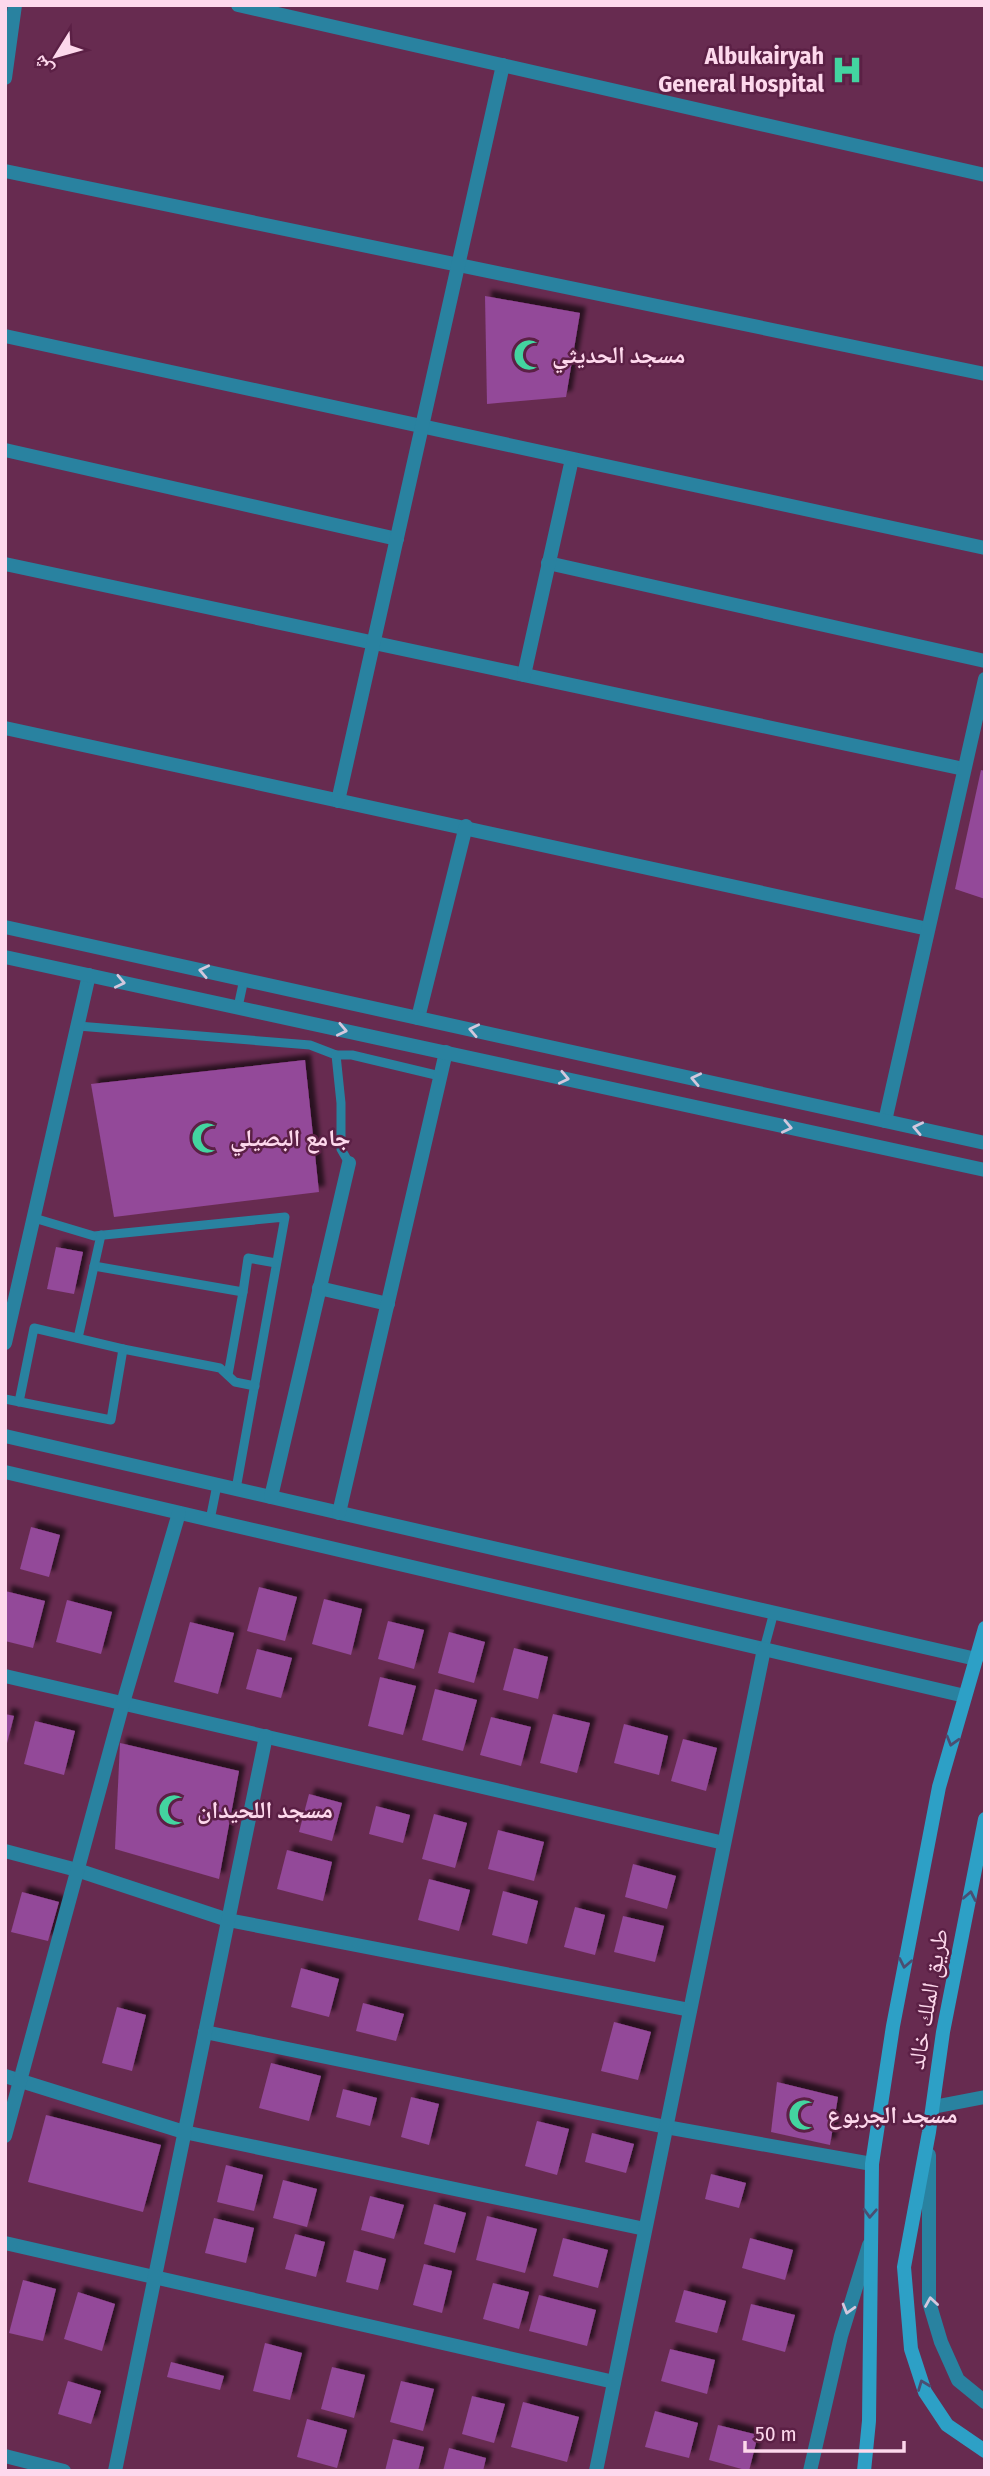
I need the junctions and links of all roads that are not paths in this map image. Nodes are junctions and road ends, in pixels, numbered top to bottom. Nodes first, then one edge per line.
1 (15, 5) edge
2 (238, 5) edge
3 (503, 65) junction
4 (5, 78) edge
5 (5, 172) edge
6 (985, 175) edge
7 (458, 265) junction
8 (5, 336) edge
9 (985, 374) edge
10 (422, 426) junction
11 (5, 450) edge
12 (572, 459) junction
13 (397, 539) junction
14 (985, 548) edge
15 (548, 563) junction
16 (5, 564) edge
17 (373, 643) junction
18 (985, 661) edge
19 (524, 675) junction
20 (985, 679) edge
21 (5, 728) edge
22 (964, 769) junction
23 (338, 800) junction
24 (466, 826) junction
25 (5, 927) edge
26 (928, 929) junction
27 (5, 957) edge
28 (89, 975) junction
29 (244, 979) junction
30 (238, 1007) junction
31 (418, 1018) junction
32 (78, 1026) junction
33 (446, 1052) junction
34 (336, 1055) junction
35 (440, 1076) junction
36 (885, 1121) junction
37 (985, 1143) edge
38 (349, 1163) joint
39 (985, 1170) edge
40 (34, 1218) junction
41 (101, 1235) junction
42 (276, 1263) junction
43 (94, 1266) junction
44 (319, 1288) junction
45 (243, 1292) junction
46 (388, 1304) junction
47 (78, 1338) junction
48 (5, 1343) edge
49 (123, 1349) junction
50 (228, 1376) junction
51 (255, 1386) junction
52 (5, 1399) edge
53 (19, 1402) junction
54 (5, 1436) edge
55 (5, 1472) edge
56 (217, 1485) junction
57 (236, 1489) junction
58 (271, 1497) junction
59 (179, 1513) junction
60 (339, 1513) junction
61 (210, 1520) junction
62 (774, 1612) junction
63 (985, 1628) edge
64 (764, 1649) junction
65 (976, 1659) junction
66 (5, 1676) edge
67 (965, 1696) junction
68 (123, 1703) junction
69 (266, 1736) junction
70 (985, 1819) edge
71 (724, 1843) junction
72 (982, 1845) edge
73 (5, 1851) edge
74 (78, 1870) junction
75 (228, 1920) junction
76 (690, 2010) junction
77 (205, 2032) junction
78 (5, 2076) edge
79 (21, 2079) junction
80 (985, 2097) edge
81 (933, 2107) junction
82 (666, 2127) junction
83 (184, 2132) junction
84 (929, 2132) junction
85 (5, 2136) edge
86 (872, 2164) junction
87 (645, 2229) junction
88 (5, 2243) edge
89 (869, 2245) junction
90 (154, 2277) junction
91 (614, 2382) junction
92 (985, 2402) edge
93 (985, 2451) edge
94 (5, 2456) edge
95 (64, 2471) edge
96 (115, 2471) edge
97 (596, 2471) edge
98 (810, 2471) edge
99 (864, 2471) edge

1 - 4 street
2 - 3 street
3 - 6 street
3 - 7 street
5 - 7 street
7 - 9 street
7 - 10 street
8 - 10 street
10 - 12 street
10 - 13 street
11 - 13 street
12 - 14 street
12 - 15 street
13 - 17 street
15 - 18 street
15 - 19 street
16 - 17 street
17 - 19 street
17 - 23 street
19 - 22 street
20 - 22 street
21 - 23 street
22 - 26 street
23 - 24 street
24 - 26 street
24 - 31 street
29 -> 25 street
26 - 36 street
27 - 28 street
28 -> 30 street
28 - 32 street
29 - 30 lane
29 - 31 street
30 -> 33 street
36 -> 31 street
32 - 34 lane
32 - 40 street
33 - 35 street
33 -> 39 street
34 - 35 lane
34 - 38 lane
35 - 46 street
37 -> 36 street
38 - 44 street
40 - 41 lane
40 - 48 street
41 - 42 lane
41 - 43 lane
42 - 45 lane
42 - 51 lane
43 - 45 lane
43 - 47 lane
44 - 46 street
44 - 58 street
45 - 50 lane
46 - 60 street
47 - 49 lane
47 - 53 lane
49 - 50 lane
49 - 53 lane
50 - 51 lane
51 - 57 lane
52 - 53 lane
54 - 56 street
55 - 59 street
56 - 57 street
56 - 61 lane
57 - 58 street
58 - 60 street
59 - 61 street
59 - 68 street
60 - 62 street
61 - 64 street
62 - 64 lane
62 - 65 street
63 - 65 main road
64 - 67 street
64 - 71 street
65 - 67 main road
66 - 68 street
67 -> 86 main road
68 - 69 street
68 - 74 street
69 - 71 street
69 - 75 street
70 - 72 main road, طريق الملك خالد
71 - 76 street
81 -> 72 main road, طريق الملك خالد
73 - 74 street
74 - 75 street
74 - 79 street
75 - 76 street
75 - 77 street
76 - 82 street
77 - 82 street
77 - 83 street
78 - 79 street
79 - 83 street
79 - 85 street
80 - 81 street
81 - 84 main road, طريق الملك خالد
82 - 86 street
82 - 87 street
83 - 87 street
83 - 90 street
92 -> 84 street
93 -> 84 main road, طريق الملك خالد
86 -> 89 main road
87 - 91 street
88 - 90 street
89 -> 98 street
89 - 99 main road
90 - 91 street
90 - 96 street
91 - 97 street
94 - 95 street

